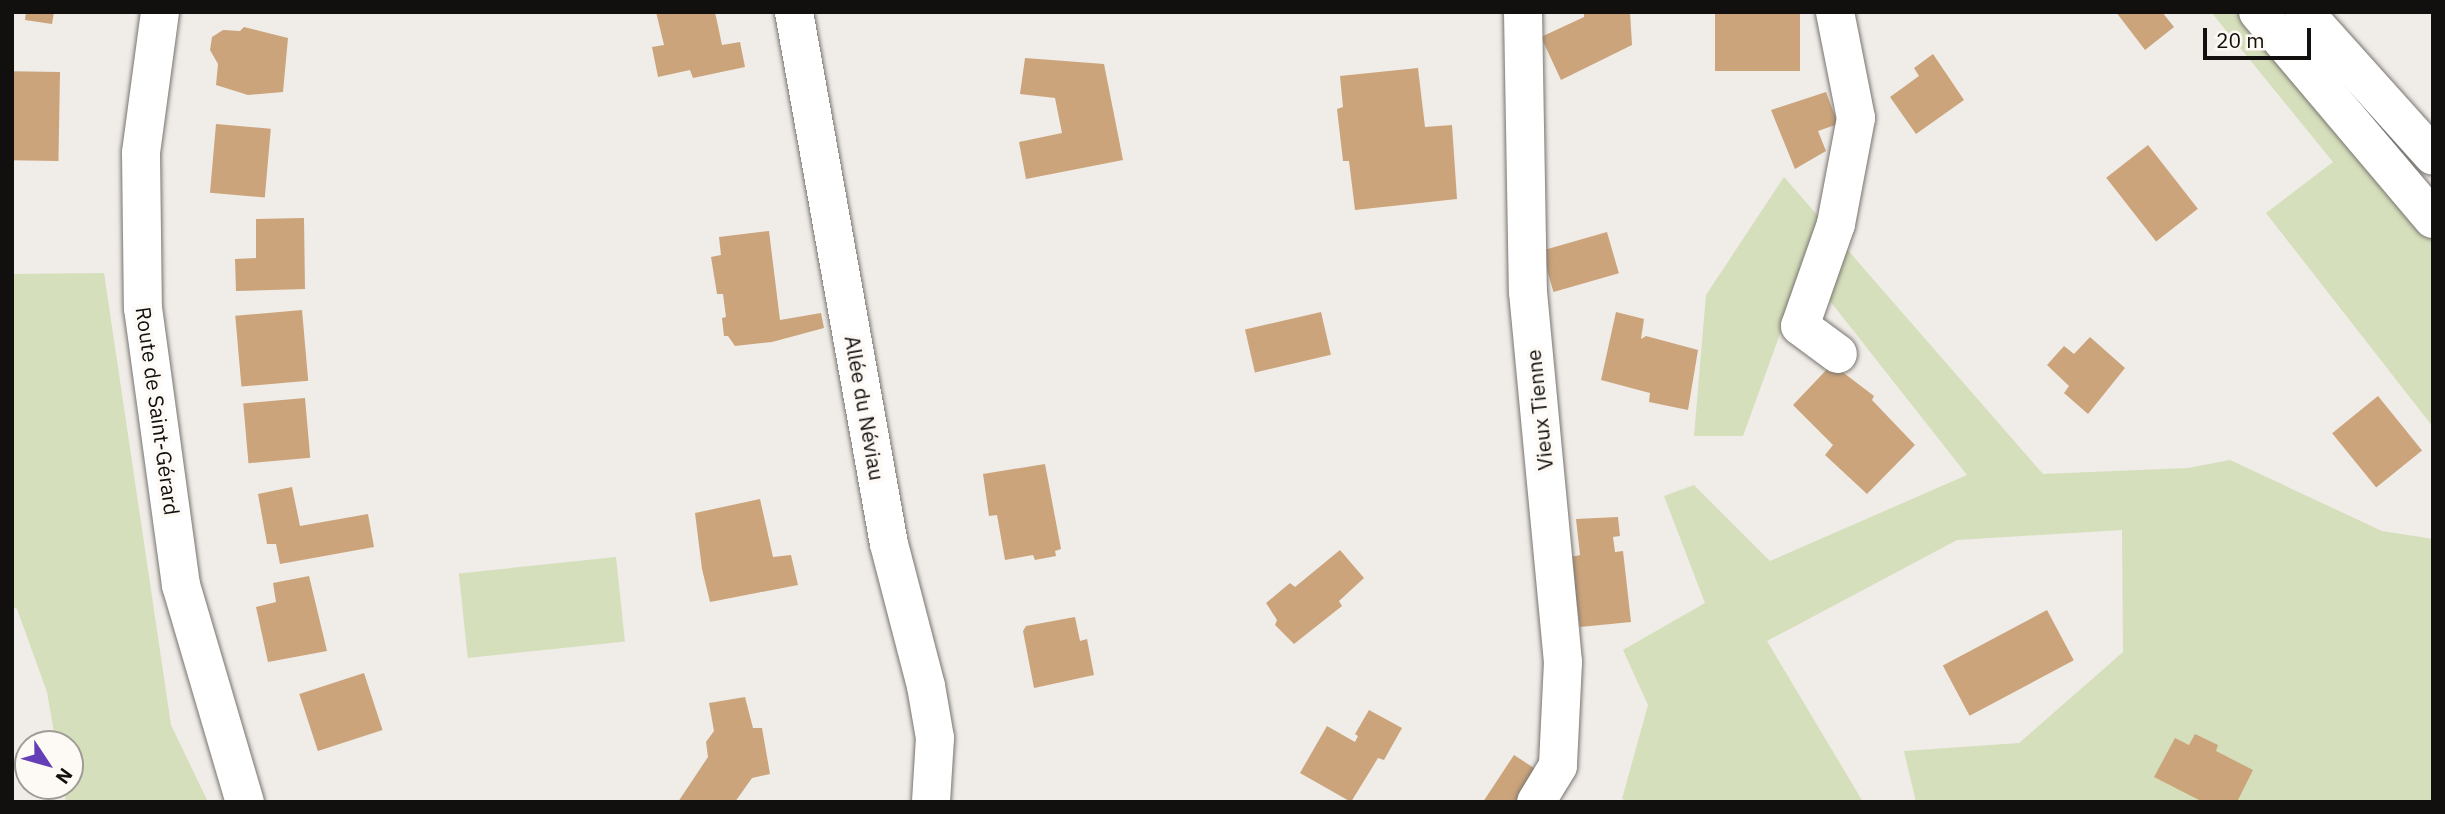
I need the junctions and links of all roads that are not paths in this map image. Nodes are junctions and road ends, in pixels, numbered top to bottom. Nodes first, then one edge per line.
1 (160, 12) edge
2 (794, 12) edge
3 (1523, 12) edge
4 (1835, 12) edge
5 (2259, 12) edge
6 (2304, 12) edge
7 (2433, 156) edge
8 (2433, 219) edge
9 (1838, 354) dead end
10 (245, 802) edge
11 (931, 802) edge
12 (1536, 802) edge

1 - 10 street, Route de Saint-Gérard
2 - 11 street, Allée du Néviau
3 - 12 street, Vieux Tienne
4 - 9 street
5 - 8 street
6 - 7 street

